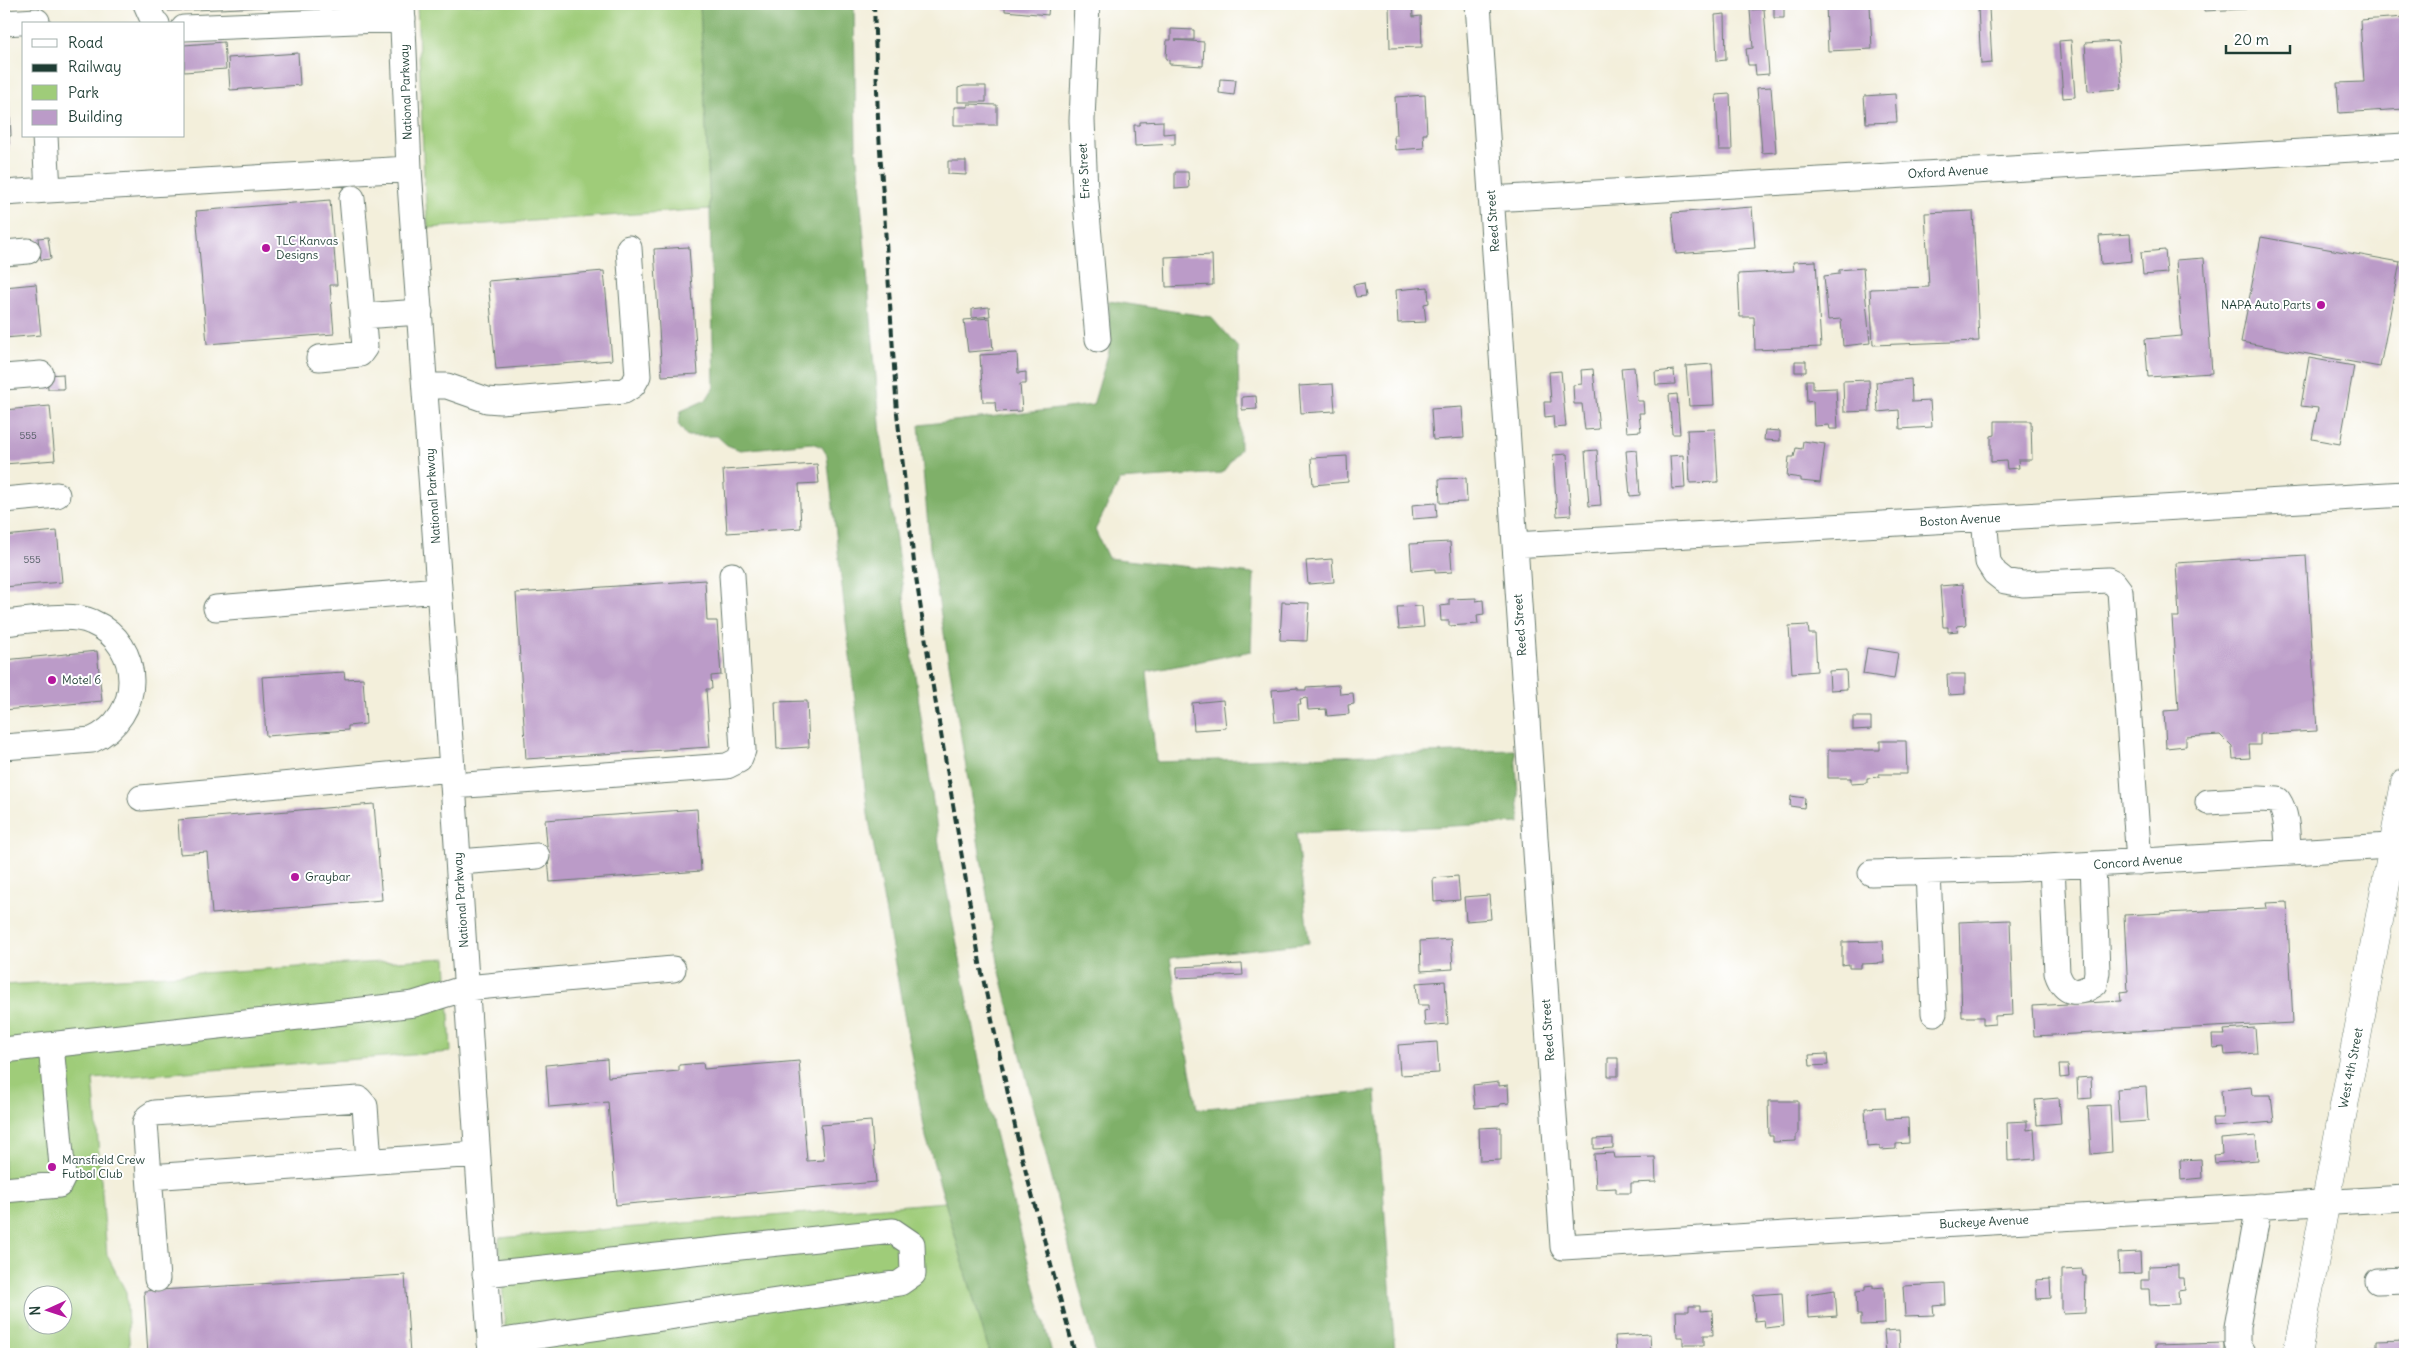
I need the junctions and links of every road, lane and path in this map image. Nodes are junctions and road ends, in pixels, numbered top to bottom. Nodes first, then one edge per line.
1 (146, 4) edge
2 (1087, 4) edge
3 (1478, 4) edge
4 (1482, 4) edge
5 (402, 11) edge
6 (37, 16) edge
7 (154, 22) edge
8 (4, 24) edge
9 (185, 28) edge
10 (45, 138) edge
11 (2405, 146) edge
12 (409, 169) junction
13 (48, 190) junction
14 (4, 193) edge
15 (352, 198) dead end
16 (1491, 199) junction
17 (629, 248) dead end
18 (420, 312) junction
19 (362, 316) junction
20 (1098, 339) dead end
21 (319, 358) dead end
22 (41, 374) dead end
23 (4, 376) edge
24 (425, 386) junction
25 (2405, 494) edge
26 (57, 495) dead end
27 (4, 500) edge
28 (1984, 518) junction
29 (1515, 545) junction
30 (732, 575) dead end
31 (439, 590) junction
32 (216, 608) dead end
33 (4, 623) edge
34 (4, 747) edge
35 (453, 778) junction
36 (2405, 783) edge
37 (141, 798) dead end
38 (2208, 802) dead end
39 (2399, 846) edge
40 (2288, 852) junction
41 (537, 856) dead end
42 (459, 862) junction
43 (2139, 862) junction
44 (2093, 865) junction
45 (2052, 867) junction
46 (1928, 872) junction
47 (1871, 873) dead end
48 (673, 969) dead end
49 (466, 988) junction
50 (1934, 1013) dead end
51 (51, 1044) junction
52 (4, 1050) edge
53 (477, 1154) junction
54 (369, 1162) junction
55 (150, 1177) junction
56 (4, 1190) edge
57 (2405, 1198) edge
58 (2326, 1201) junction
59 (2259, 1206) junction
60 (1563, 1247) joint
61 (485, 1274) junction
62 (157, 1279) dead end
63 (2405, 1280) edge
64 (2378, 1281) dead end
65 (490, 1349) edge
66 (2243, 1354) edge
67 (2297, 1354) edge

1 - 7 street
2 - 20 street, Erie Street
3 - 4 street
3 - 16 street, Reed Street
5 - 9 street
5 - 12 street, National Parkway
6 - 8 street
10 - 13 street
11 - 16 street, Oxford Avenue
12 - 13 street
12 - 18 street, National Parkway
13 - 14 street
15 - 19 street
16 - 29 street, Reed Street
17 - 24 street
18 - 19 street
18 - 24 street, National Parkway
19 - 21 street
22 - 23 street
24 - 31 street, National Parkway
25 - 28 street, Boston Avenue
26 - 27 street
28 - 29 street, Boston Avenue
28 - 43 street
29 - 60 street, Reed Street
30 - 35 street
31 - 32 street
31 - 35 street, National Parkway
33 - 34 street
35 - 37 street
35 - 42 street, National Parkway
36 - 39 main road, West 4th Street
38 - 40 street
39 - 40 street, Concord Avenue
39 - 58 main road, West 4th Street
40 - 43 street, Concord Avenue
41 - 42 street
42 - 49 street, National Parkway
43 - 44 street, Concord Avenue
44 - 45 street, Concord Avenue
44 - 45 street
45 - 46 street, Concord Avenue
46 - 47 street, Concord Avenue
46 - 50 street
48 - 49 street
49 - 51 street
49 - 53 street, National Parkway
51 - 52 street
51 - 56 street
53 - 54 street
53 - 61 street, National Parkway
54 - 55 street
54 - 55 street
55 - 62 street
57 - 58 street, Buckeye Avenue
58 - 59 street, Buckeye Avenue
58 - 67 main road, West 4th Street
59 - 60 street, Buckeye Avenue
59 - 66 street
61 - 65 street, National Parkway
61 - 65 street
63 - 64 street

